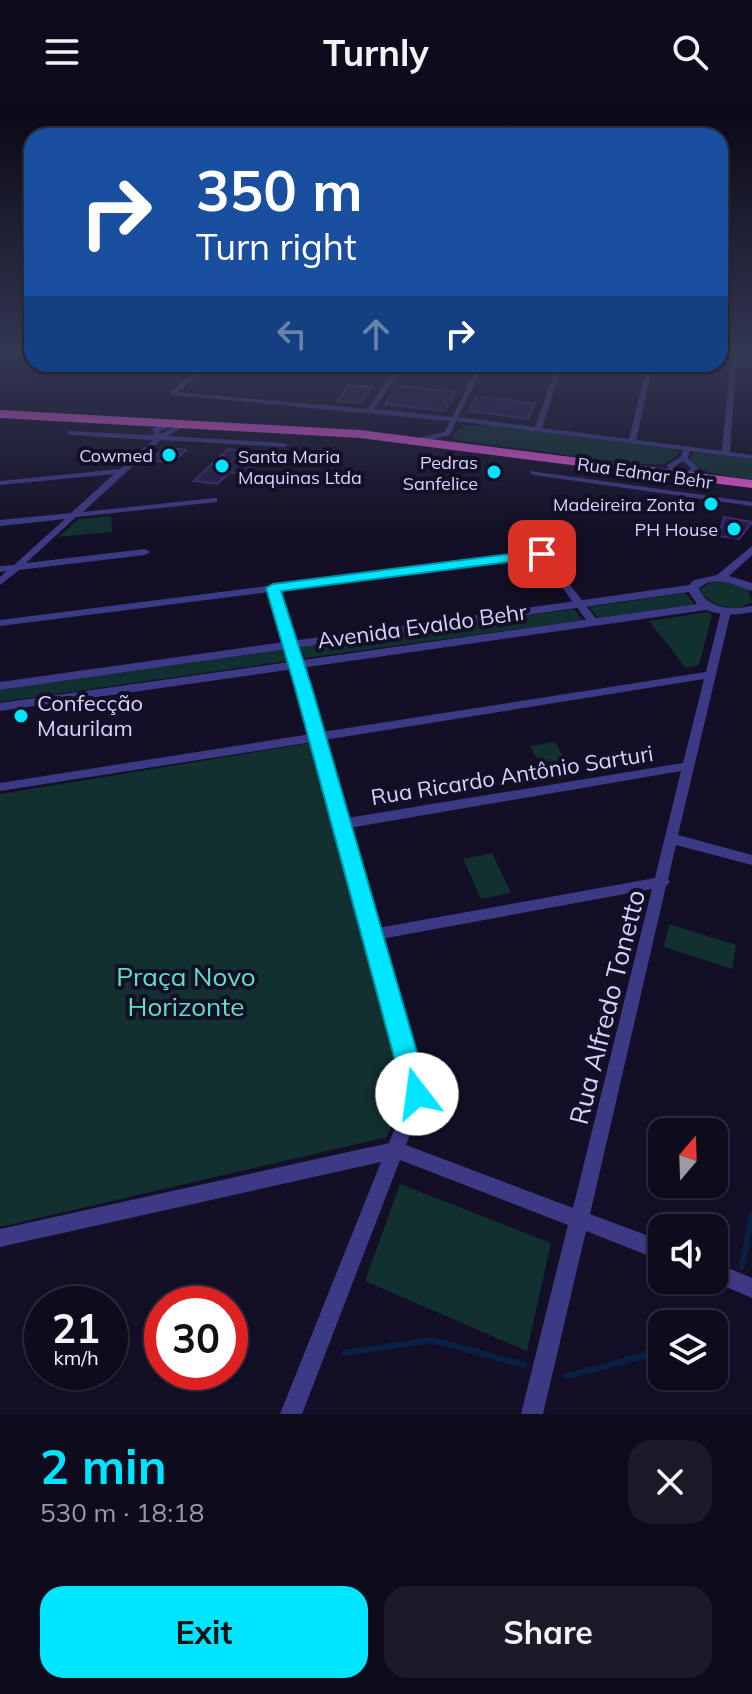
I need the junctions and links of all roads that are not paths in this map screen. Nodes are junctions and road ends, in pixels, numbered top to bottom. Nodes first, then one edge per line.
1 (392, 413) edge
2 (457, 413) edge
3 (543, 413) edge
4 (639, 413) edge
5 (729, 413) edge
6 (0, 414) edge
7 (106, 419) junction
8 (454, 419) junction
9 (174, 427) junction
10 (538, 429) junction
11 (71, 433) dead end
12 (157, 435) junction
13 (449, 438) junction
14 (632, 441) junction
15 (284, 445) dead end
16 (687, 448) junction
17 (726, 454) junction
18 (752, 457) edge
19 (683, 466) junction
20 (122, 471) junction
21 (534, 473) dead end
22 (0, 483) edge
23 (752, 484) edge
24 (214, 500) dead end
25 (752, 504) edge
26 (74, 515) junction
27 (0, 523) edge
28 (752, 549) edge
29 (145, 552) dead end
30 (16, 567) junction
31 (0, 569) edge
32 (721, 577) junction
33 (0, 582) edge
34 (750, 584) edge
35 (273, 588) junction
36 (693, 588) junction
37 (578, 604) junction
38 (707, 606) junction
39 (752, 609) edge
40 (726, 611) junction
41 (593, 622) junction
42 (0, 623) edge
43 (291, 645) junction
44 (297, 664) junction
45 (710, 675) junction
46 (0, 686) edge
47 (0, 707) edge
48 (317, 736) junction
49 (688, 766) junction
50 (0, 787) edge
51 (342, 824) junction
52 (673, 839) junction
53 (752, 860) edge
54 (663, 882) junction
55 (373, 935) junction
56 (396, 1150) junction
57 (579, 1218) junction
58 (0, 1238) edge
59 (648, 1245) edge
60 (728, 1278) edge
61 (752, 1288) edge
62 (291, 1414) edge
63 (532, 1414) edge

1 - 8 street
2 - 8 street
3 - 10 street
4 - 14 street
5 - 17 street
6 - 7 highway
7 - 9 highway
7 - 12 highway
8 - 10 street
8 - 13 street
9 - 12 street
9 - 13 highway
10 - 14 street
11 - 12 street
12 - 15 street
12 - 20 street
13 - 19 highway
14 - 16 street
16 - 17 street
16 - 19 street
17 - 18 street
19 - 23 highway
20 - 22 street
20 - 26 street
21 - 25 street, Rua Edmar Behr
24 - 26 street
26 - 27 street
26 - 30 street
28 - 32 street
29 - 30 street
30 - 31 street
30 - 33 street
32 - 34 street
32 - 36 street, Avenida Evaldo Behr
35 - 37 street
35 - 42 street
35 - 43 street
36 - 37 street, Avenida Evaldo Behr
36 - 38 street
37 - 41 street
37 - 43 street, Avenida Evaldo Behr
38 - 40 street
38 - 41 street, Avenida Evaldo Behr
39 - 40 street
40 - 45 street, Rua Alfredo Tonetto
41 - 44 street, Avenida Evaldo Behr
43 - 44 street
43 - 46 street, Avenida Evaldo Behr
44 - 47 street, Avenida Evaldo Behr
44 - 48 street
45 - 48 street
45 - 49 street, Rua Alfredo Tonetto
48 - 50 street
48 - 51 street
49 - 51 street, Rua Ricardo Antônio Sarturi
49 - 52 street, Rua Alfredo Tonetto
51 - 55 street
52 - 53 street
52 - 54 street, Rua Alfredo Tonetto
54 - 55 street
54 - 57 street, Rua Alfredo Tonetto
55 - 56 street
56 - 57 street
56 - 58 street
56 - 62 street
57 - 59 street
57 - 63 street, Rua Alfredo Tonetto
60 - 61 street

